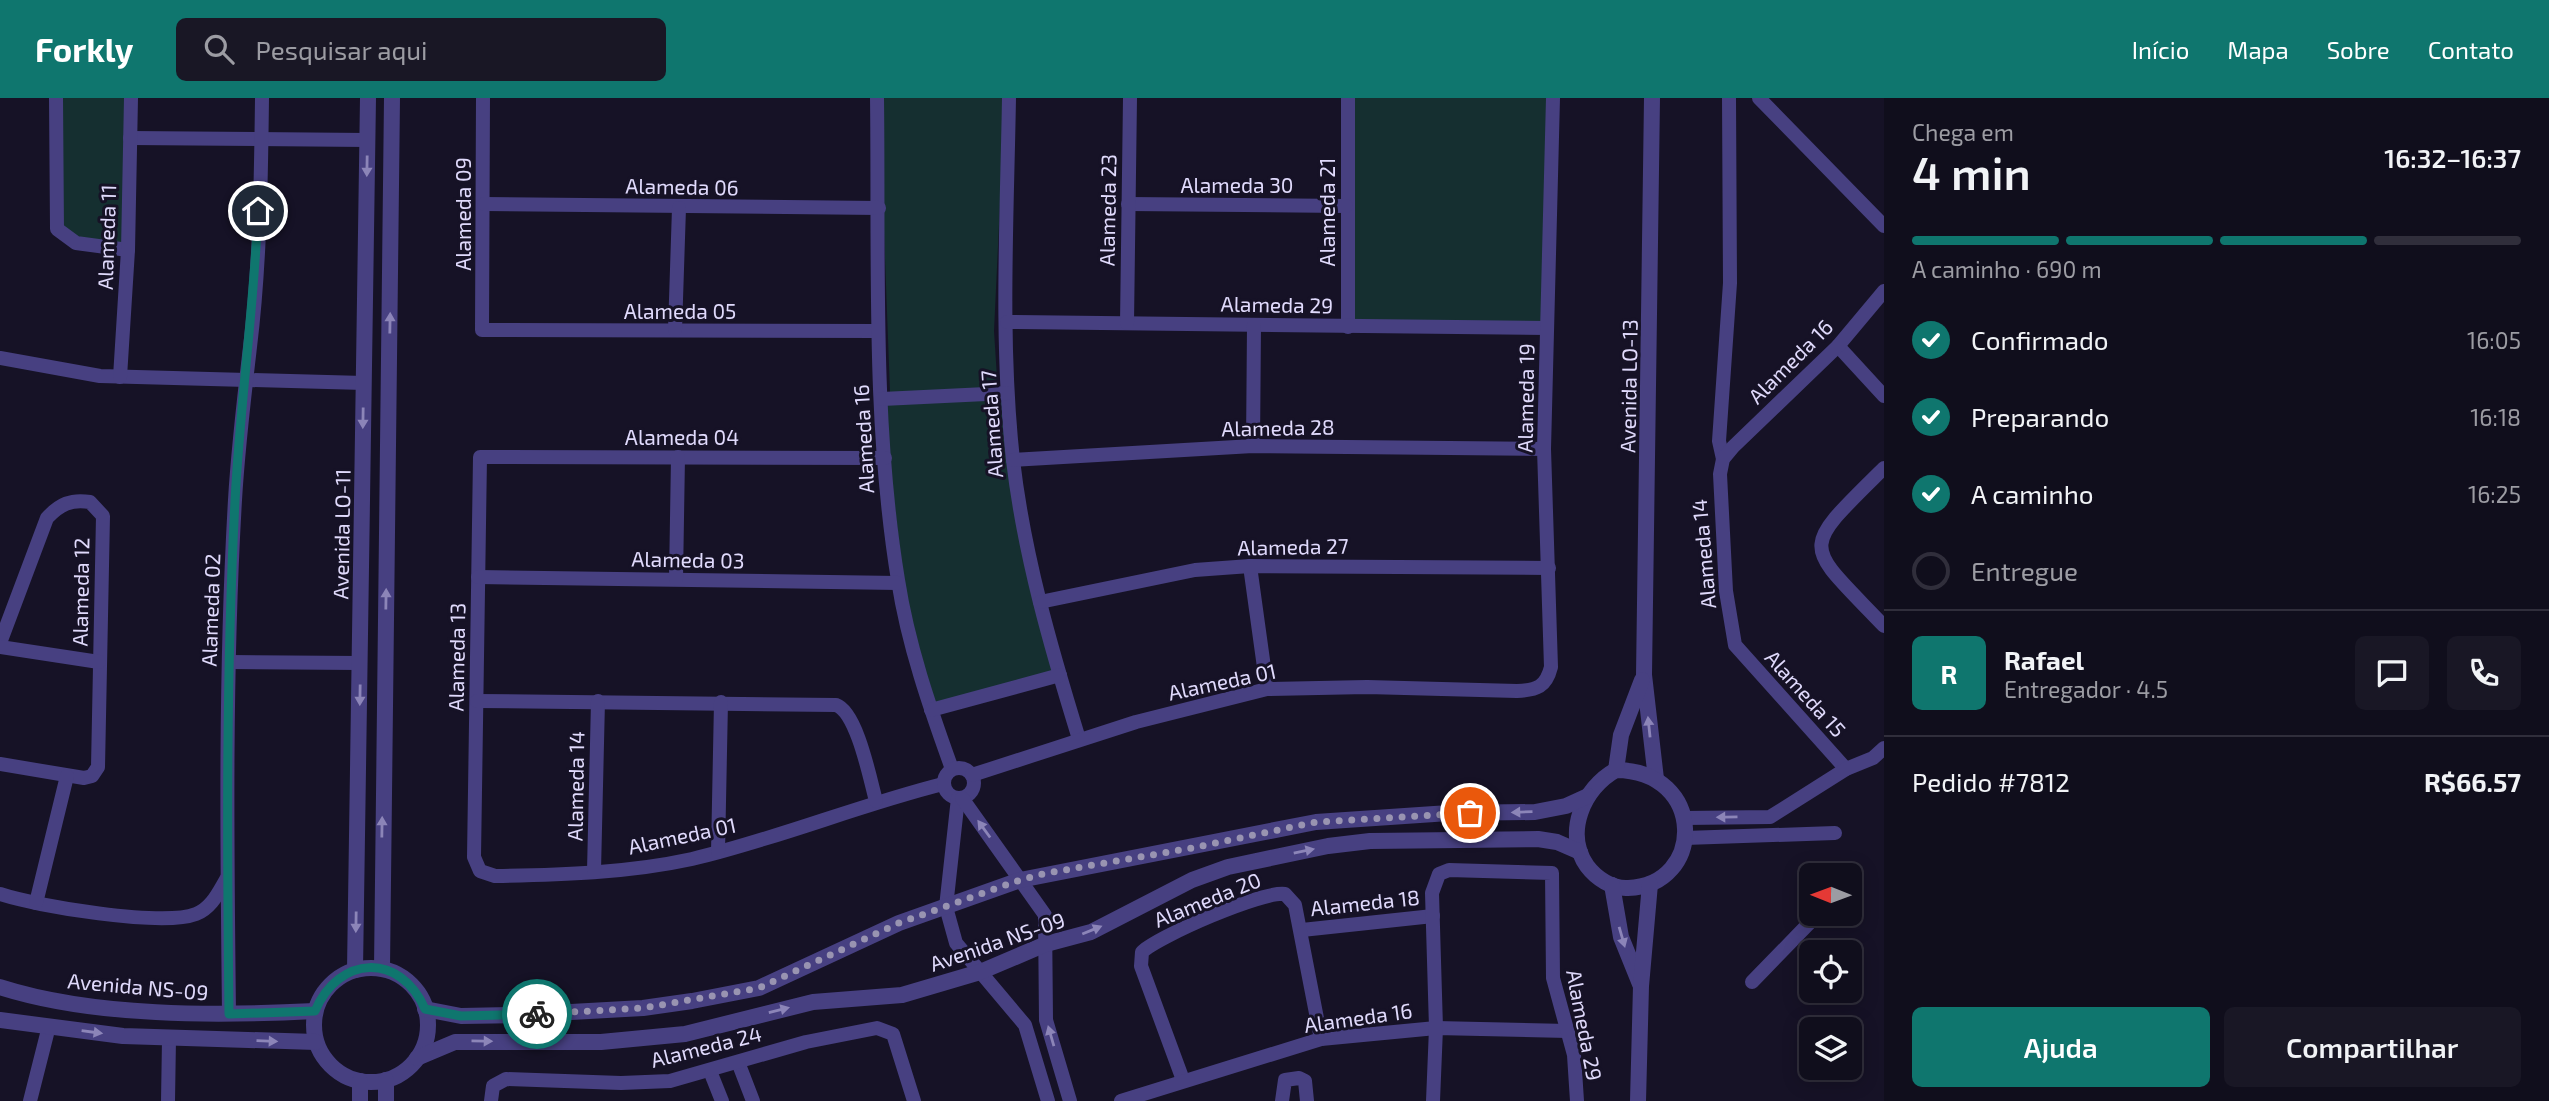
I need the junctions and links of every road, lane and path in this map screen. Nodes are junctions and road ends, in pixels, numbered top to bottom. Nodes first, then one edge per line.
1 (56, 98) edge
2 (131, 98) edge
3 (261, 98) edge
4 (368, 98) edge
5 (392, 98) edge
6 (483, 98) edge
7 (877, 98) edge
8 (1009, 98) edge
9 (1130, 98) edge
10 (1348, 98) edge
11 (1553, 98) edge
12 (1652, 98) edge
13 (1729, 98) edge
14 (1759, 98) edge
15 (130, 138) junction
16 (261, 139) junction
17 (367, 140) junction
18 (484, 204) junction
19 (1128, 204) junction
20 (1346, 206) junction
21 (680, 208) junction
22 (879, 208) junction
23 (1884, 226) edge
24 (128, 250) junction
25 (1884, 291) edge
26 (1007, 322) junction
27 (1127, 323) junction
28 (1254, 325) junction
29 (1348, 327) junction
30 (1547, 328) junction
31 (482, 330) joint
32 (676, 330) junction
33 (878, 331) junction
34 (1838, 346) junction
35 (0, 358) edge
36 (120, 377) junction
37 (244, 380) junction
38 (364, 383) junction
39 (1007, 393) junction
40 (1884, 396) edge
41 (882, 398) junction
42 (1253, 446) junction
43 (1544, 449) junction
44 (480, 457) joint
45 (678, 457) junction
46 (885, 458) junction
47 (1723, 459) junction
48 (1013, 460) junction
49 (1884, 468) edge
50 (1250, 566) junction
51 (1549, 568) junction
52 (478, 577) junction
53 (676, 579) junction
54 (898, 583) junction
55 (1040, 601) junction
56 (1884, 626) edge
57 (0, 645) edge
58 (1735, 645) joint
59 (229, 662) junction
60 (99, 663) junction
61 (360, 663) junction
62 (1059, 675) junction
63 (1644, 675) junction
64 (1267, 689) junction
65 (1532, 690) joint
66 (477, 701) junction
67 (598, 702) junction
68 (722, 702) junction
69 (931, 710) junction
70 (1079, 739) junction
71 (1884, 748) edge
72 (0, 764) edge
73 (952, 769) junction
74 (1846, 769) junction
75 (1616, 770) junction
76 (972, 775) junction
77 (67, 776) junction
78 (1656, 779) junction
79 (943, 784) junction
80 (1588, 796) junction
81 (960, 798) junction
82 (876, 801) junction
83 (1770, 817) junction
84 (1684, 818) junction
85 (1835, 833) dead end
86 (1770, 836) junction
87 (1685, 838) junction
88 (718, 852) junction
89 (1580, 852) junction
90 (474, 857) joint
91 (594, 871) junction
92 (228, 876) junction
93 (1020, 880) junction
94 (1650, 884) junction
95 (1612, 885) junction
96 (0, 894) edge
97 (36, 903) junction
98 (946, 907) junction
99 (1433, 916) junction
100 (1806, 926) edge
101 (1302, 930) junction
102 (1046, 944) junction
103 (382, 968) junction
104 (355, 970) junction
105 (980, 972) junction
106 (1752, 982) dead end
107 (1641, 986) junction
108 (0, 987) edge
109 (425, 1009) junction
110 (315, 1011) junction
111 (229, 1014) junction
112 (0, 1020) edge
113 (49, 1027) junction
114 (1436, 1028) junction
115 (1568, 1031) junction
116 (169, 1039) junction
117 (1321, 1039) junction
118 (316, 1042) junction
119 (417, 1058) junction
120 (738, 1062) junction
121 (710, 1071) junction
122 (386, 1080) junction
123 (1182, 1080) junction
124 (360, 1081) junction
125 (491, 1096) edge
126 (30, 1101) edge
127 (168, 1101) edge
128 (360, 1101) edge
129 (386, 1101) edge
130 (722, 1101) edge
131 (754, 1101) edge
132 (914, 1101) edge
133 (1048, 1101) edge
134 (1070, 1101) edge
135 (1121, 1101) edge
136 (1282, 1101) edge
137 (1307, 1101) edge
138 (1433, 1101) edge
139 (1577, 1101) edge
140 (1638, 1101) edge

1 - 24 street
2 - 15 street, Alameda 11
3 - 16 street, Alameda 02
4 - 17 street, Avenida LO-11
103 -> 5 street
6 - 18 street, Alameda 09
7 - 22 street, Alameda 16
8 - 26 street, Alameda 17
9 - 19 street, Alameda 23
10 - 20 street, Alameda 21
11 - 30 street, Alameda 19
12 - 63 street, Avenida LO-13
13 - 47 street, Alameda 14
14 - 23 street
15 - 16 street
15 - 24 street, Alameda 11
16 - 17 street
16 - 37 street, Alameda 02
17 -> 38 street, Avenida LO-11
18 - 21 street, Alameda 06
18 - 31 street, Alameda 09
19 - 20 street, Alameda 30
19 - 27 street, Alameda 23
20 - 29 street, Alameda 21
21 - 22 street, Alameda 06
21 - 32 street
22 - 33 street, Alameda 16
24 - 36 street, Alameda 11
25 - 34 street, Alameda 16
26 - 27 street, Alameda 29
26 - 39 street, Alameda 17
27 - 28 street, Alameda 29
28 - 29 street, Alameda 29
28 - 42 street
29 - 30 street, Alameda 29
30 - 43 street, Alameda 19
31 - 32 street, Alameda 05
32 - 33 street, Alameda 05
33 - 41 street, Alameda 16
34 - 40 street
34 - 47 street, Alameda 16
35 - 36 street
36 - 37 street
37 - 38 street
37 - 59 street, Alameda 02
38 -> 61 street, Avenida LO-11
39 - 41 street
39 - 48 street, Alameda 17
41 - 46 street, Alameda 16
42 - 43 street, Alameda 28
42 - 48 street, Alameda 28
43 - 51 street, Alameda 19
44 - 45 street, Alameda 04
44 - 52 street, Alameda 13
45 - 46 street, Alameda 04
45 - 53 street
46 - 54 street, Alameda 16
47 - 58 street, Alameda 14
48 - 55 street, Alameda 17
49 - 56 street
50 - 51 street, Alameda 27
50 - 55 street, Alameda 27
50 - 64 street
51 - 65 street, Alameda 19
52 - 53 street, Alameda 03
52 - 66 street, Alameda 13
53 - 54 street, Alameda 03
54 - 69 street, Alameda 16
55 - 62 street, Alameda 17
57 - 60 street
57 - 60 street, Alameda 12
58 - 74 street, Alameda 15
59 - 61 street
59 - 92 street, Alameda 02
60 - 77 street, Alameda 12
61 -> 104 street, Avenida LO-11
62 - 69 street
62 - 70 street, Alameda 17
63 - 75 street, Avenida LO-13
78 -> 63 street, Avenida LO-13
64 - 65 street, Alameda 01
64 - 70 street, Alameda 01
66 - 67 street
66 - 90 street, Alameda 13
67 - 68 street
67 - 91 street, Alameda 14
68 - 82 street
68 - 88 street
69 - 73 street, Alameda 16
70 - 76 street, Alameda 01
71 - 74 street
72 - 77 street, Alameda 12
73 - 76 street
73 - 79 street
74 - 83 street
75 - 78 street
75 - 80 street
76 - 81 street
77 - 97 street
78 - 84 street
79 - 81 street
79 - 82 street, Alameda 01
80 - 89 street
80 -> 93 street
93 -> 81 street
81 - 98 street
82 - 88 street, Alameda 01
83 -> 84 street
83 - 86 street
84 - 87 street
85 - 86 street
86 - 87 street
87 - 94 street
88 - 91 street, Alameda 01
89 - 95 street
102 -> 89 street, Avenida NS-09
90 - 91 street, Alameda 01
92 - 97 street
92 - 111 street, Alameda 02
93 - 98 street
93 - 102 street
94 - 95 street
94 - 107 street
95 -> 107 street
96 - 97 street
98 - 105 street
98 - 109 street
99 - 101 street, Alameda 18
99 - 114 street
99 - 115 street, Alameda 29
100 - 106 street
101 - 117 street
101 - 123 street, Alameda 20
102 - 105 street, Avenida NS-09
134 -> 102 street
103 - 104 street
103 - 109 street
104 - 110 street
119 -> 105 street, Avenida NS-09
105 - 133 street
107 - 140 street
108 - 111 street, Avenida NS-09
109 - 119 street
110 - 111 street, Avenida NS-09
110 - 118 street
112 - 113 street
113 -> 116 street
113 - 126 street
114 - 115 street, Alameda 16
114 - 117 street, Alameda 16
114 - 138 street
115 - 139 street, Alameda 29
116 -> 118 street
116 - 127 street
117 - 123 street, Alameda 16
118 - 124 street
119 - 122 street
120 - 121 street, Alameda 24
120 - 131 street
120 - 132 street, Alameda 24
121 - 125 street, Alameda 24
121 - 130 street
122 - 124 street
122 - 129 street
123 - 135 street, Alameda 16
124 - 128 street
136 - 137 street

